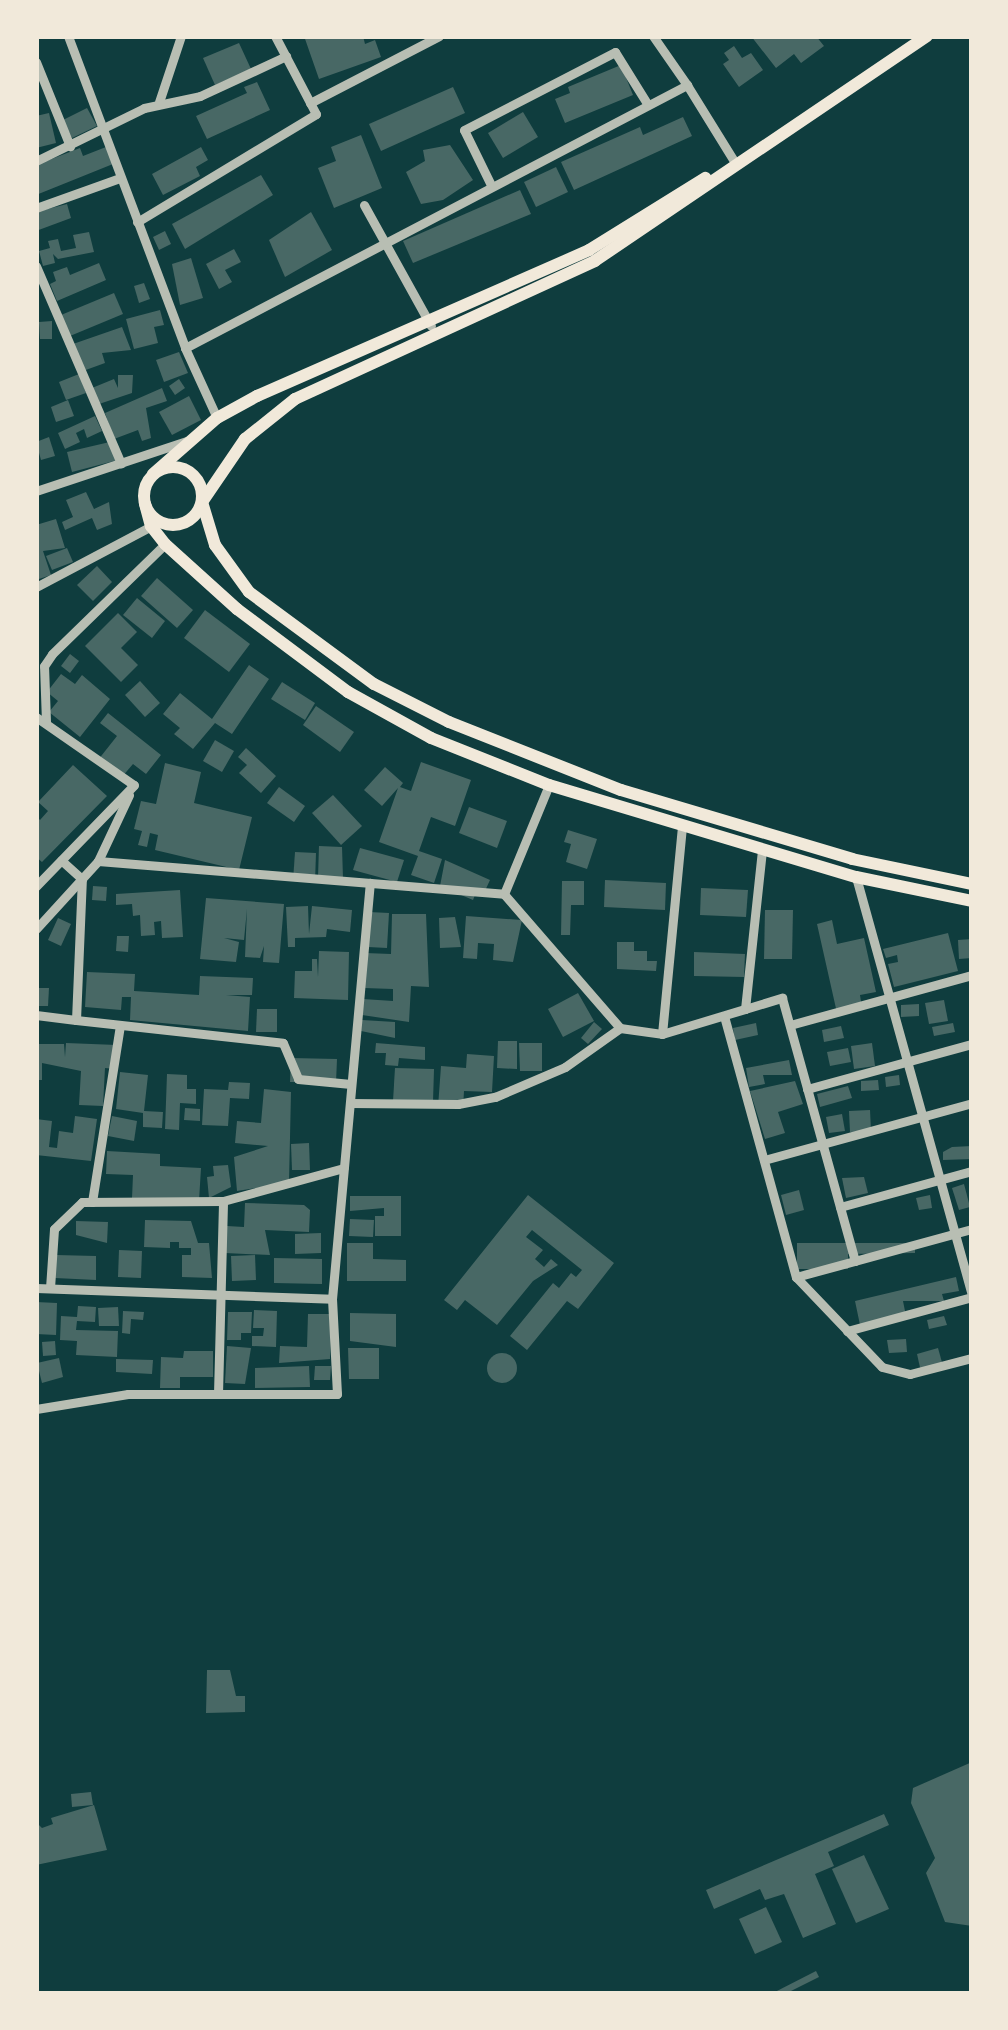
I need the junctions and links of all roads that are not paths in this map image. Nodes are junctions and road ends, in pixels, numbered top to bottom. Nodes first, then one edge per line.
1 (68, 36) edge
2 (181, 36) edge
3 (440, 36) edge
4 (653, 36) edge
5 (927, 36) edge
6 (280, 37) edge
7 (286, 56) junction
8 (36, 62) edge
9 (687, 85) junction
10 (159, 102) junction
11 (310, 103) junction
12 (647, 105) junction
13 (103, 132) junction
14 (763, 144) junction
15 (70, 146) junction
16 (36, 160) edge
17 (734, 160) junction
18 (120, 178) junction
19 (491, 185) junction
20 (364, 205) dead end
21 (36, 208) edge
22 (137, 222) junction
23 (385, 240) junction
24 (36, 266) edge
25 (428, 320) junction
26 (436, 335) junction
27 (185, 348) junction
28 (217, 418) junction
29 (189, 440) junction
30 (121, 463) junction
31 (153, 474) junction
32 (36, 491) edge
33 (202, 502) junction
34 (145, 505) junction
35 (151, 526) junction
36 (165, 544) junction
37 (37, 588) edge
38 (41, 720) edge
39 (134, 785) junction
40 (549, 785) junction
41 (682, 825) junction
42 (762, 849) junction
43 (61, 860) junction
44 (98, 861) junction
45 (856, 878) junction
46 (82, 879) junction
47 (370, 883) junction
48 (972, 884) edge
49 (36, 886) edge
50 (504, 894) junction
51 (972, 902) edge
52 (36, 929) edge
53 (972, 975) edge
54 (890, 998) junction
55 (745, 1009) junction
56 (36, 1016) edge
57 (724, 1016) junction
58 (76, 1020) junction
59 (120, 1025) junction
60 (790, 1025) junction
61 (620, 1028) junction
62 (662, 1034) junction
63 (972, 1044) edge
64 (907, 1061) junction
65 (351, 1084) junction
66 (807, 1089) junction
67 (350, 1103) junction
68 (972, 1103) edge
69 (922, 1117) junction
70 (823, 1144) junction
71 (764, 1160) junction
72 (344, 1168) junction
73 (972, 1171) edge
74 (940, 1179) junction
75 (223, 1201) junction
76 (92, 1202) junction
77 (840, 1207) junction
78 (972, 1229) edge
79 (955, 1234) junction
80 (855, 1261) junction
81 (796, 1277) junction
82 (36, 1288) edge
83 (50, 1288) junction
84 (219, 1295) junction
85 (972, 1296) edge
86 (332, 1299) junction
87 (848, 1330) junction
88 (972, 1358) edge
89 (218, 1394) junction
90 (36, 1408) edge

1 - 13 street
2 - 10 street
3 - 11 street
4 - 9 street
5 - 14 main road
6 - 7 street
7 - 10 street
7 - 11 street
8 - 15 street
9 - 12 street
9 - 17 street
10 - 13 street
11 - 22 street
12 - 19 street
12 - 19 street
13 - 15 street
13 - 18 street
14 - 17 main road
14 - 26 main road
15 - 16 street
17 - 25 main road
18 - 21 street
18 - 22 street
19 - 23 street
20 - 23 street
22 - 27 street
23 - 25 street
23 - 27 street
24 - 30 street
25 - 26 street
25 - 28 main road
26 - 33 main road
27 - 28 street
28 - 29 main road
29 - 30 street
29 - 31 main road
30 - 32 street
31 - 33 main road
31 - 34 main road
33 - 34 main road
33 - 48 main road
34 - 35 main road
35 - 36 main road
35 - 37 street
36 - 38 street
36 - 40 main road
38 - 39 street
39 - 43 street
39 - 44 street
40 - 41 main road
40 - 50 street
41 - 42 main road
41 - 62 street
42 - 45 main road
42 - 55 street
43 - 46 street
43 - 49 street
44 - 46 street
44 - 47 street
45 - 51 main road
45 - 54 street
46 - 52 street
46 - 58 street
47 - 50 street
47 - 65 street
50 - 61 street
53 - 54 street
54 - 60 street
54 - 64 street
55 - 57 street
55 - 60 street
56 - 58 street
57 - 62 street
57 - 71 street
58 - 59 street
59 - 65 street
59 - 76 street
60 - 66 street
61 - 62 street
61 - 67 street
63 - 64 street
64 - 66 street
64 - 69 street
65 - 67 street
66 - 70 street
67 - 72 street
68 - 69 street
69 - 70 street
69 - 74 street
70 - 71 street
70 - 77 street
71 - 81 street
72 - 75 street
72 - 86 street
73 - 74 street
74 - 77 street
74 - 79 street
75 - 76 street
75 - 84 street
76 - 83 street
77 - 80 street
78 - 79 street
79 - 80 street
79 - 85 street
80 - 81 street
81 - 87 street
82 - 83 street
83 - 84 street
84 - 86 street
84 - 89 street
85 - 87 street
86 - 89 street
87 - 88 street
89 - 90 street

